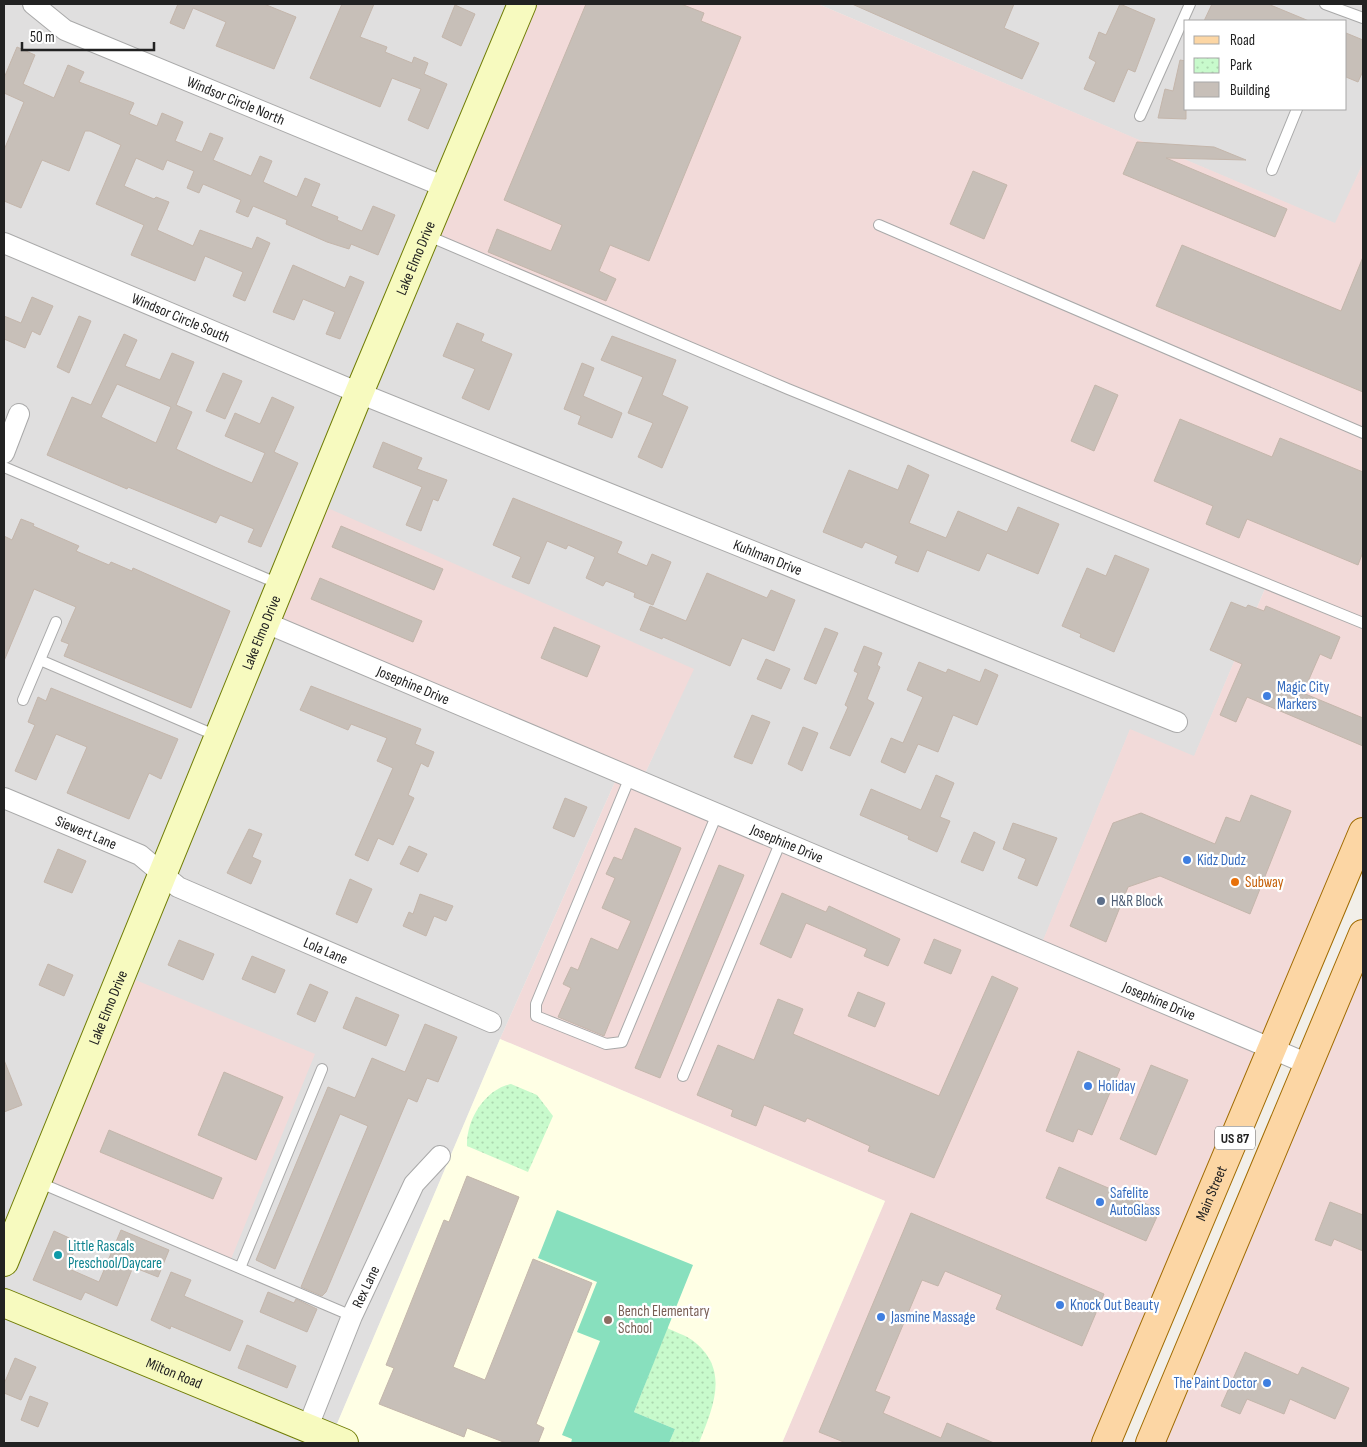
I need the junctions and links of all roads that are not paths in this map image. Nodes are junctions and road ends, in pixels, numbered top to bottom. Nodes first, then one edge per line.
1 (33, 4) edge
2 (522, 4) edge
3 (1190, 4) edge
4 (1325, 4) edge
5 (1363, 18) edge
6 (1185, 20) edge
7 (1184, 22) edge
8 (1297, 110) edge
9 (1140, 116) dead end
10 (1272, 170) dead end
11 (445, 187) junction
12 (879, 225) dead end
13 (425, 235) junction
14 (4, 243) edge
15 (359, 393) junction
16 (19, 414) dead end
17 (1363, 433) edge
18 (4, 453) edge
19 (4, 467) edge
20 (280, 584) junction
21 (56, 622) dead end
22 (264, 622) junction
23 (1363, 623) edge
24 (40, 660) junction
25 (23, 700) dead end
26 (1177, 722) dead end
27 (218, 736) junction
28 (630, 777) junction
29 (4, 798) edge
30 (718, 814) junction
31 (1363, 832) edge
32 (781, 841) junction
33 (162, 876) junction
34 (1363, 934) edge
35 (491, 1022) dead end
36 (1272, 1049) junction
37 (1308, 1064) junction
38 (322, 1069) dead end
39 (682, 1076) dead end
40 (440, 1156) dead end
41 (36, 1182) junction
42 (4, 1262) edge
43 (240, 1268) junction
44 (4, 1303) edge
45 (352, 1316) junction
46 (307, 1428) junction
47 (344, 1443) edge
48 (1106, 1443) edge
49 (1150, 1443) edge

1 - 11 street, Windsor Circle North
2 - 11 main road, Lake Elmo Drive
3 - 6 lane
4 - 5 lane
7 - 9 lane
8 - 10 lane
11 - 13 main road, Lake Elmo Drive
12 - 17 lane
13 - 15 main road, Lake Elmo Drive
13 - 23 lane
14 - 15 street, Windsor Circle South
15 - 20 main road, Lake Elmo Drive
15 - 26 street, Kuhlman Drive
16 - 18 street
19 - 20 lane
20 - 22 main road, Lake Elmo Drive
21 - 24 lane
22 - 27 main road, Lake Elmo Drive
22 - 28 street, Josephine Drive
24 - 25 lane
24 - 27 lane
27 - 33 main road, Lake Elmo Drive
28 - 30 street, Josephine Drive
28 - 30 lane
29 - 33 street, Siewert Lane
30 - 32 street, Josephine Drive
31 - 36 main road, Main Street / US 87
32 - 36 street, Josephine Drive
32 - 39 lane
33 - 35 street, Lola Lane
33 - 41 main road, Lake Elmo Drive
34 - 37 main road, US 87
36 - 37 street, Josephine Drive
36 - 48 main road, Main Street / US 87
37 - 49 main road, US 87
38 - 43 lane
40 - 45 street, Rex Lane
41 - 42 main road, Lake Elmo Drive
41 - 43 lane
43 - 45 lane
44 - 46 main road, Milton Road
45 - 46 street, Rex Lane
46 - 47 main road, Milton Road

